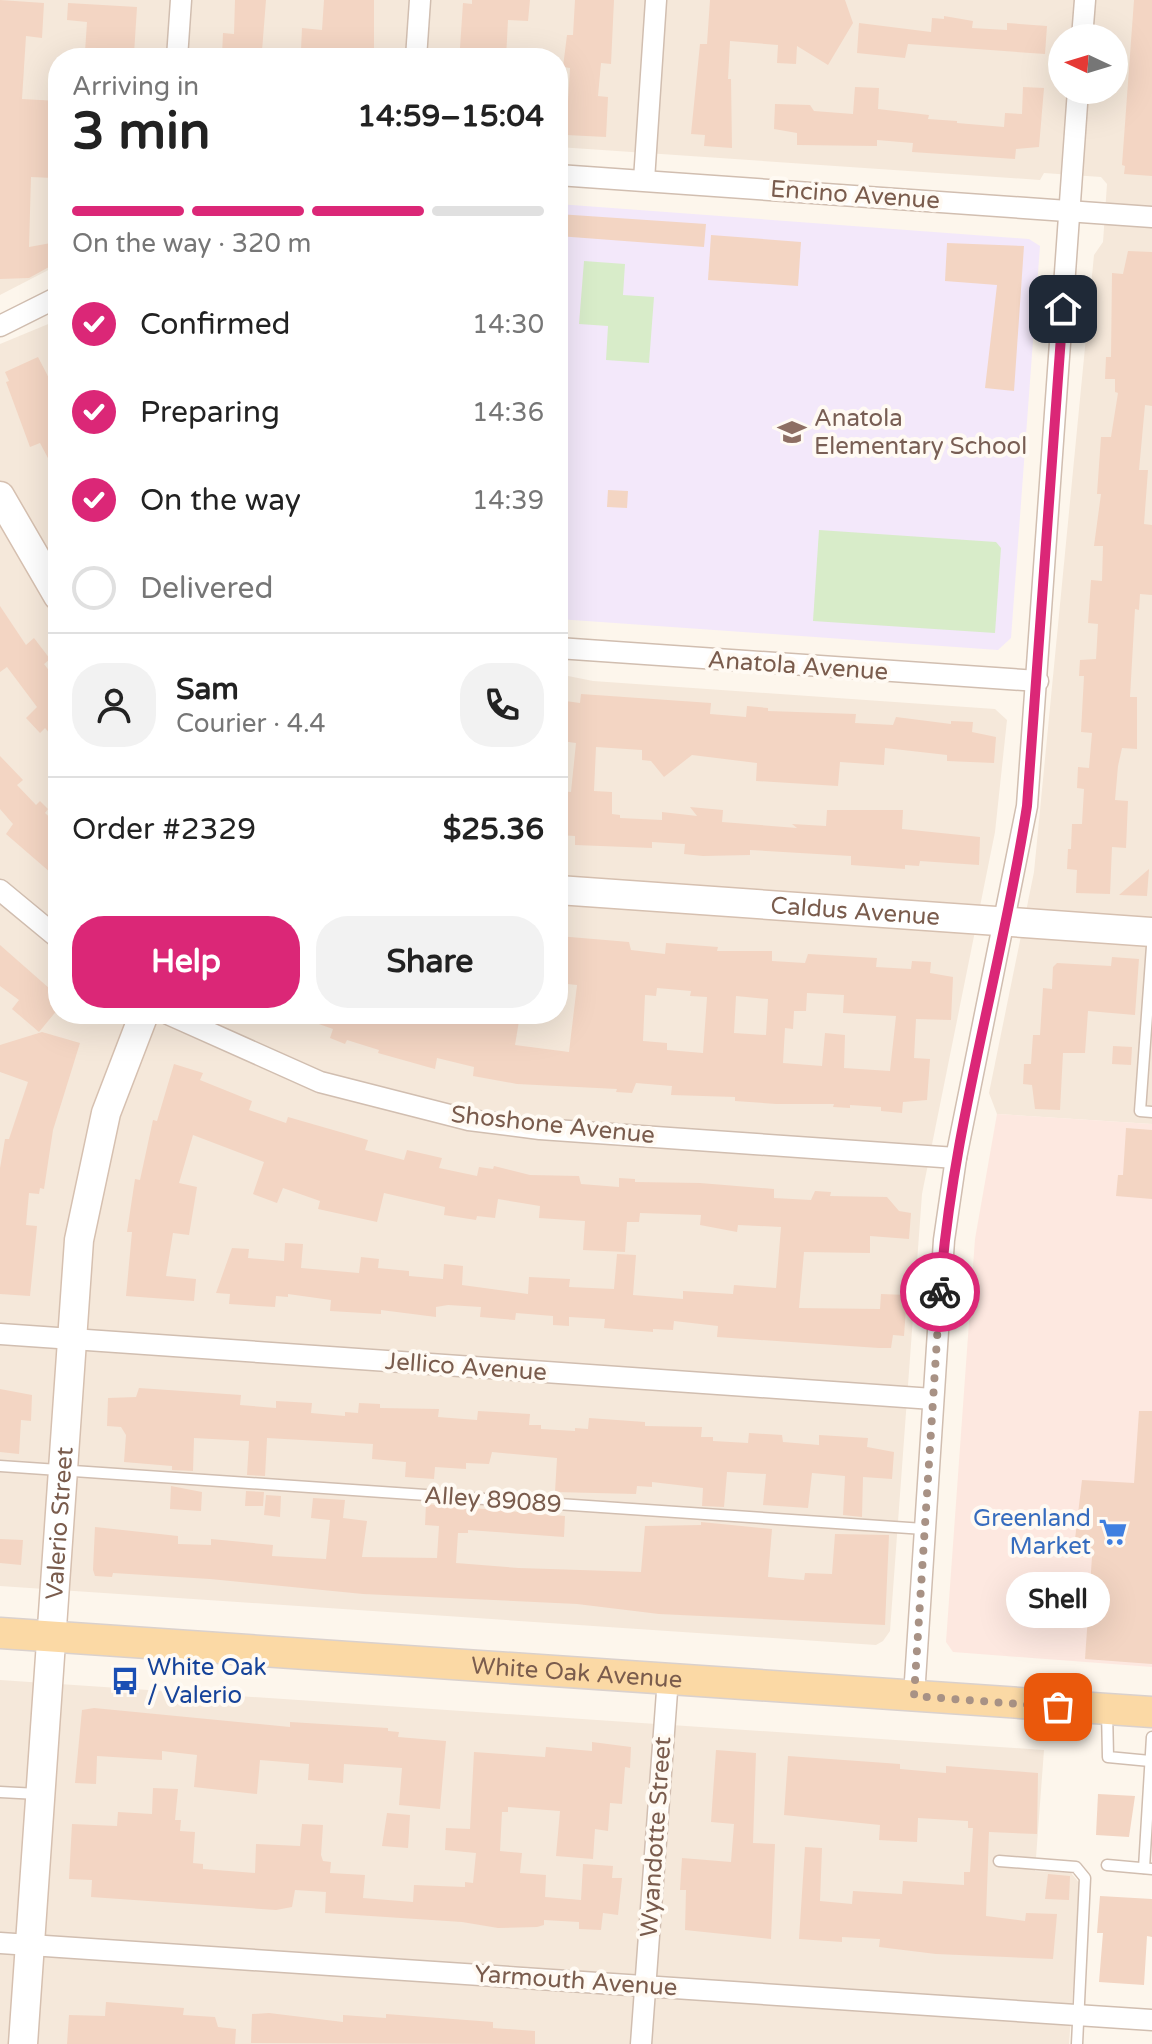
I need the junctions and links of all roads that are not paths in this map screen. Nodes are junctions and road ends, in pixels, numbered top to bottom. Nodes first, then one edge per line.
1 (181, 0) edge
2 (420, 0) edge
3 (656, 0) edge
4 (1085, 0) edge
5 (1083, 24) edge
6 (178, 48) edge
7 (417, 48) edge
8 (1077, 104) edge
9 (568, 176) edge
10 (644, 180) junction
11 (1070, 212) junction
12 (1152, 217) edge
13 (48, 302) edge
14 (0, 326) edge
15 (0, 496) edge
16 (48, 579) edge
17 (568, 649) edge
18 (1038, 681) junction
19 (0, 890) edge
20 (568, 891) edge
21 (1005, 922) junction
22 (48, 930) edge
23 (1152, 932) edge
24 (1152, 946) edge
25 (140, 1024) edge
26 (190, 1024) edge
27 (1152, 1112) edge
28 (956, 1158) junction
29 (0, 1334) edge
30 (72, 1340) junction
31 (933, 1399) junction
32 (0, 1466) edge
33 (63, 1470) junction
34 (924, 1529) junction
35 (0, 1633) edge
36 (52, 1637) junction
37 (668, 1678) junction
38 (914, 1696) junction
39 (1107, 1709) junction
40 (1152, 1712) edge
41 (1152, 1737) edge
42 (1150, 1761) edge
43 (0, 1792) edge
44 (40, 1794) junction
45 (999, 1861) dead end
46 (1107, 1865) dead end
47 (1148, 1868) edge
48 (0, 1943) edge
49 (29, 1945) junction
50 (645, 1986) junction
51 (1078, 2015) junction
52 (1152, 2020) edge
53 (23, 2044) edge
54 (641, 2044) edge
55 (1077, 2044) edge

1 - 6 street
2 - 7 street
3 - 10 street
4 - 5 street
8 - 11 street
9 - 10 street, Encino Avenue
10 - 11 street, Encino Avenue
11 - 12 street, Encino Avenue
11 - 18 street
13 - 14 street
15 - 16 street
17 - 18 street, Anatola Avenue
18 - 21 street
19 - 22 street
20 - 21 street, Caldus Avenue
21 - 23 street, Caldus Avenue
21 - 28 street
24 - 27 lane
25 - 30 street, Valerio Street
26 - 28 street, Shoshone Avenue
28 - 31 street
29 - 30 street, Jellico Avenue
30 - 31 street, Jellico Avenue
30 - 33 street, Valerio Street
31 - 34 street
32 - 33 lane, Alley 89089
33 - 34 lane, Alley 89089
33 - 36 street, Valerio Street
34 - 38 street
35 - 36 main road, White Oak Avenue
36 - 37 main road, White Oak Avenue
36 - 44 street, Valerio Street
37 - 38 main road, White Oak Avenue
37 - 50 street, Wyandotte Street
38 - 39 main road, White Oak Avenue
39 - 40 main road, White Oak Avenue
39 - 42 lane
41 - 42 lane
42 - 47 lane
43 - 44 lane
44 - 49 street, Valerio Street
45 - 51 lane
46 - 47 lane
48 - 49 street, Yarmouth Avenue
49 - 50 street, Yarmouth Avenue
49 - 53 street, Valerio Street
50 - 51 street, Yarmouth Avenue
50 - 54 street, Wyandotte Street
51 - 52 street, Yarmouth Avenue
51 - 55 lane

